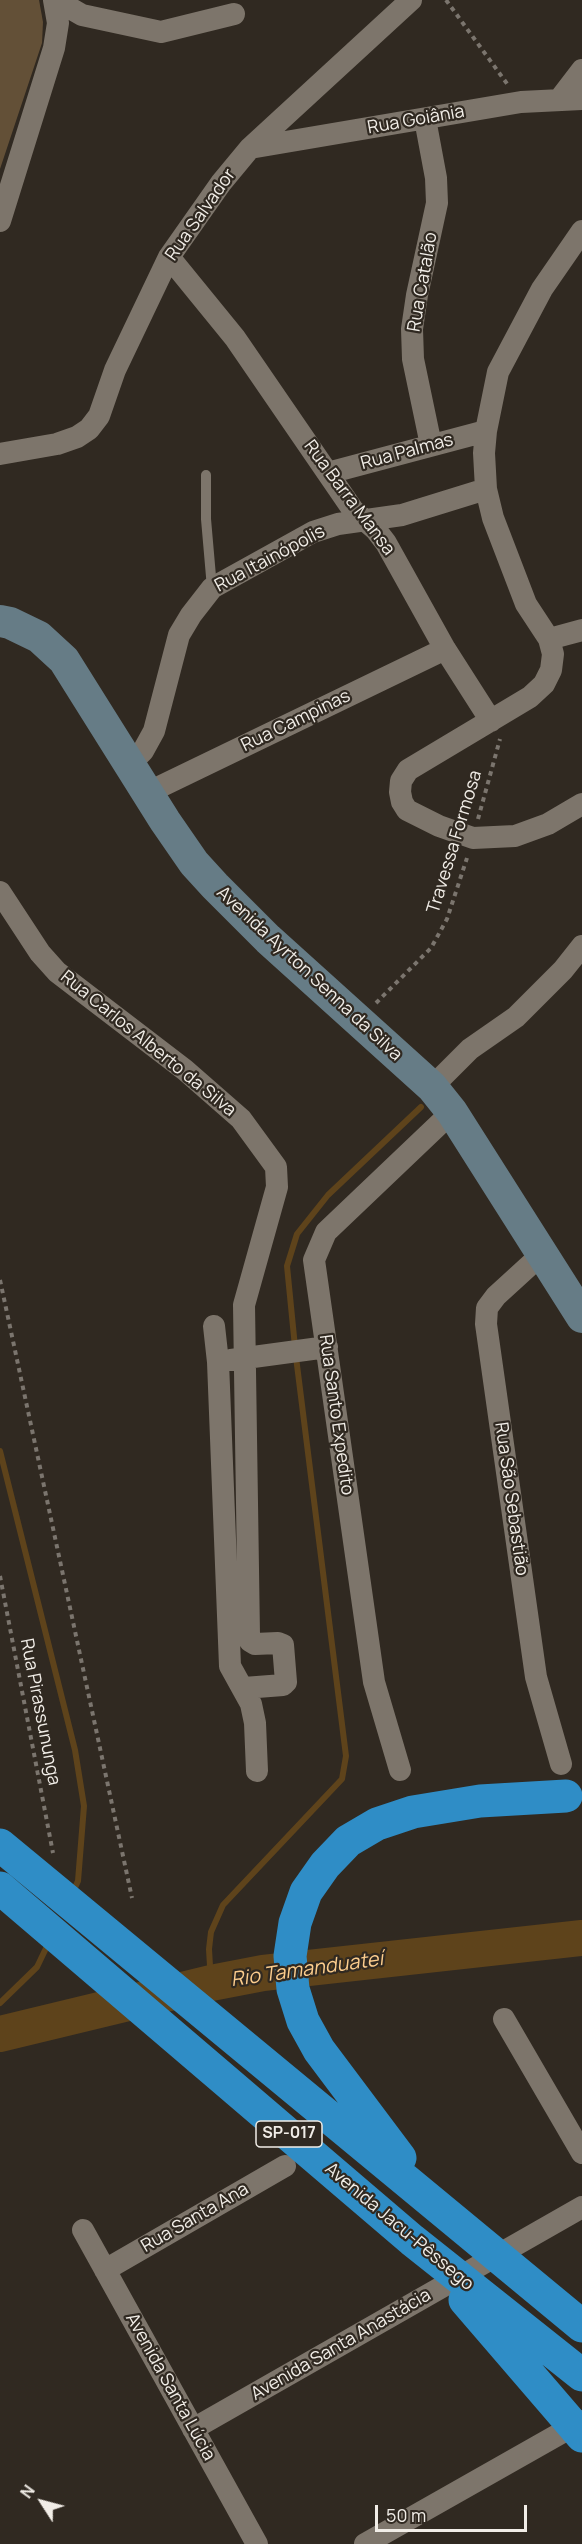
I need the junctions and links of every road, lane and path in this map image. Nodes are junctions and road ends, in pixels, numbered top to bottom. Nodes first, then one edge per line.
1 (55, 0) edge
2 (446, 0) edge
3 (409, 1) edge
4 (234, 14) dead end
5 (582, 70) edge
6 (582, 99) edge
7 (559, 100) junction
8 (521, 102) junction
9 (425, 118) junction
10 (250, 148) junction
11 (0, 221) edge
12 (582, 231) edge
13 (169, 257) junction
14 (486, 431) junction
15 (431, 445) junction
16 (0, 454) edge
17 (328, 473) junction
18 (206, 475) dead end
19 (486, 489) junction
20 (365, 520) junction
21 (212, 588) junction
22 (3, 618) edge
23 (582, 630) edge
24 (549, 639) junction
25 (445, 649) junction
26 (499, 717) junction
27 (129, 765) junction
28 (147, 793) junction
29 (582, 804) edge
30 (473, 838) junction
31 (0, 892) edge
32 (582, 946) edge
33 (358, 1021) junction
34 (432, 1087) junction
35 (452, 1112) junction
36 (542, 1254) junction
37 (0, 1280) edge
38 (580, 1307) edge
39 (214, 1326) dead end
40 (327, 1347) junction
41 (245, 1357) junction
42 (218, 1362) junction
43 (0, 1576) edge
44 (244, 1688) junction
45 (561, 1764) dead end
46 (400, 1770) dead end
47 (257, 1771) dead end
48 (574, 1797) edge
49 (0, 1845) edge
50 (52, 1853) dead end
51 (0, 1888) edge
52 (132, 1898) dead end
53 (504, 2019) dead end
54 (582, 2153) edge
55 (285, 2166) dead end
56 (582, 2207) edge
57 (446, 2213) junction
58 (83, 2230) dead end
59 (412, 2240) junction
60 (105, 2270) junction
61 (582, 2326) edge
62 (582, 2375) edge
63 (582, 2421) edge
64 (193, 2429) junction
65 (582, 2436) edge
66 (257, 2544) edge
67 (365, 2544) edge

1 - 4 street
1 - 11 street
2 - 8 path
3 - 10 street, Rua Salvador
5 - 7 street
6 - 7 street, Rua Goiânia
7 - 8 street, Rua Goiânia
8 - 9 street, Rua Goiânia
9 - 10 street, Rua Goiânia
9 - 15 street, Rua Catalão
10 - 13 street, Rua Salvador
12 - 14 street
13 - 16 street, Rua Salvador
13 - 17 street, Rua Barra Mansa
14 - 15 street, Rua Palmas
14 - 19 street
15 - 17 street, Rua Palmas
17 - 20 street, Rua Barra Mansa
18 - 21 lane
19 - 20 street, Rua Itainópolis
19 - 24 street
20 - 21 street, Rua Itainópolis
20 - 25 street, Rua Barra Mansa
21 - 27 street, Rua Itainópolis
22 - 27 main road, Avenida Ayrton Senna da Silva
23 - 24 street
24 - 26 street
25 - 26 street, Rua Barra Mansa
25 - 28 street, Rua Campinas
26 - 30 path, Travessa Formosa
26 - 30 street
27 - 28 main road, Avenida Ayrton Senna da Silva
28 - 33 main road, Avenida Ayrton Senna da Silva
29 - 30 street
30 - 33 path, Travessa Formosa
31 - 41 street, Rua Carlos Alberto da Silva
32 - 34 street
33 - 34 main road, Avenida Ayrton Senna da Silva
34 - 35 main road, Avenida Ayrton Senna da Silva
35 - 36 main road, Avenida Ayrton Senna da Silva
35 - 40 street, Rua Santo Expedito
36 - 38 main road, Avenida Ayrton Senna da Silva
36 - 45 street, Rua São Sebastião
37 - 52 path
39 - 42 street
40 - 41 street
40 - 46 street, Rua Santo Expedito
41 - 42 street
41 - 44 street, Rua Carlos Alberto da Silva
42 - 44 street
43 - 50 path, Rua Pirassununga
44 - 47 street
48 - 57 highway
49 - 57 highway, SP-017
51 - 59 highway, Avenida Jacu-Pêssego / SP-017
53 - 54 street
55 - 60 street, Rua Santa Ana
56 - 64 street, Avenida Santa Anastácia
57 - 61 highway, SP-017
58 - 60 street, Avenida Santa Lúcia
59 - 62 highway, Avenida Jacu-Pêssego / SP-017
59 - 65 highway
60 - 64 street, Avenida Santa Lúcia
63 - 67 street
64 - 66 street, Avenida Santa Lúcia

